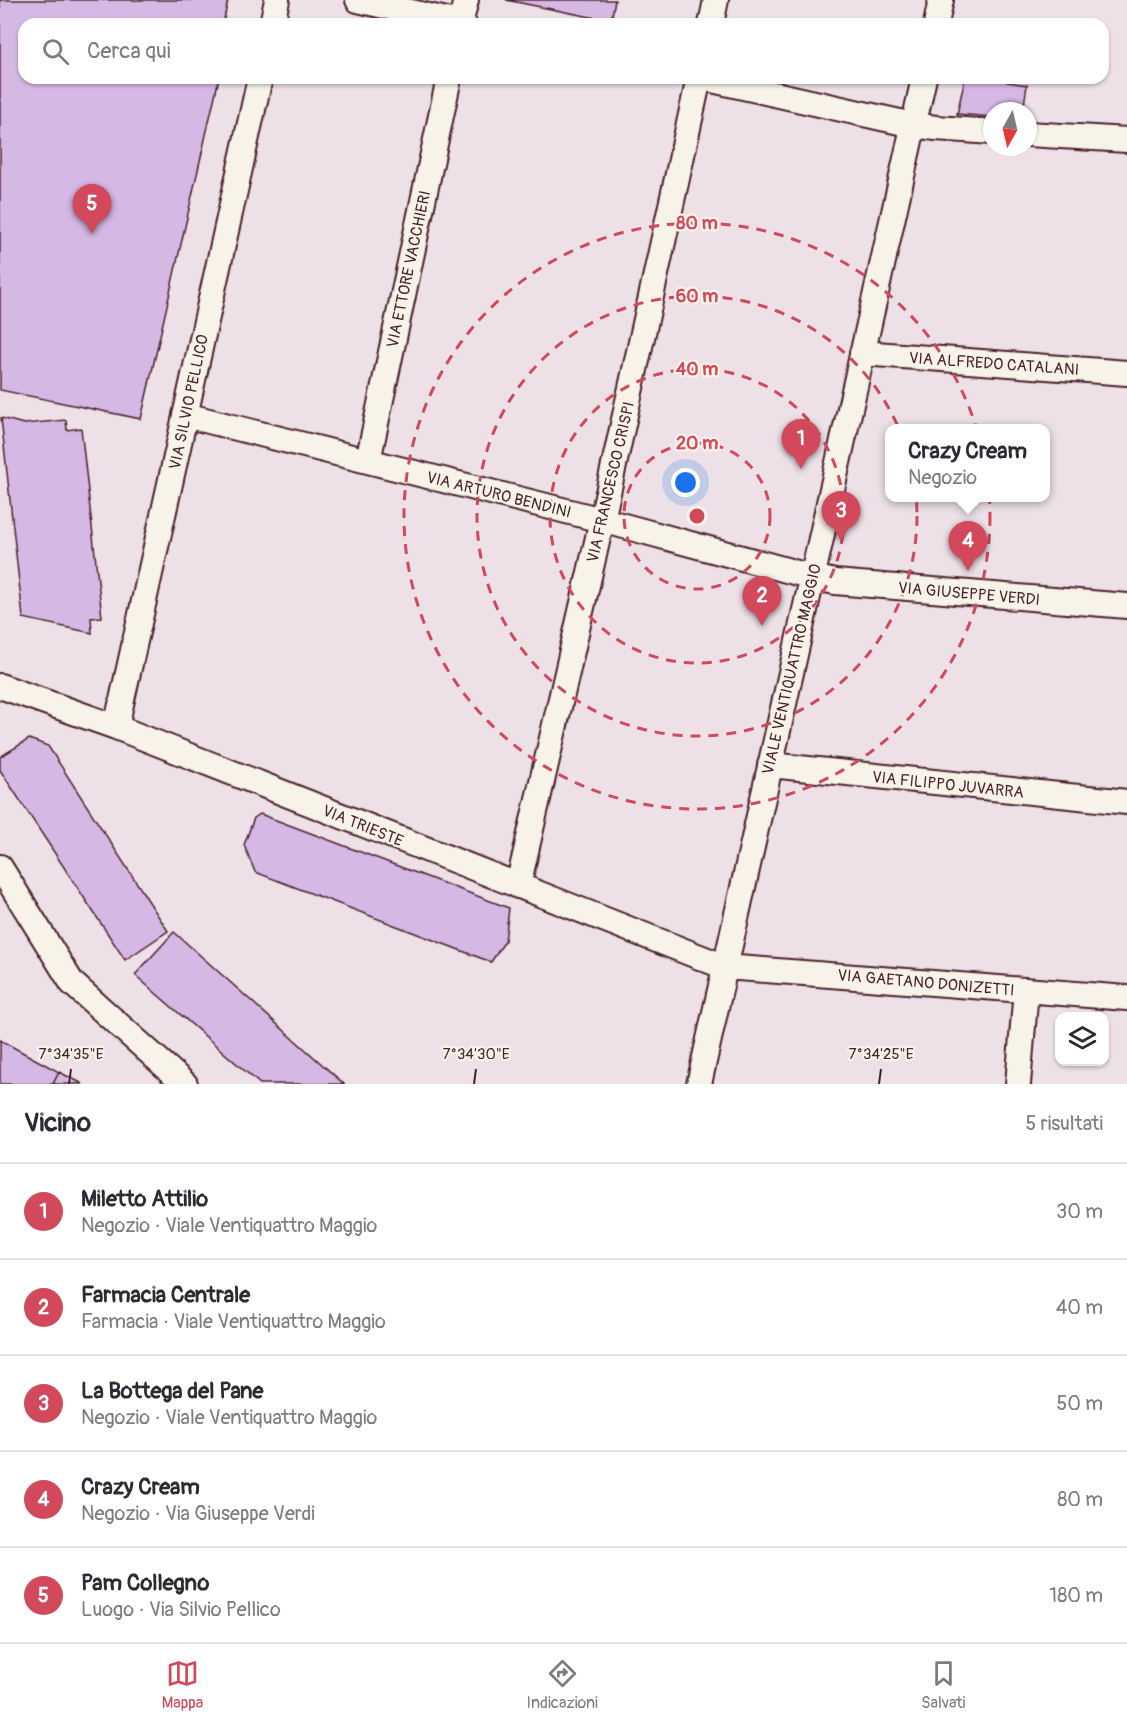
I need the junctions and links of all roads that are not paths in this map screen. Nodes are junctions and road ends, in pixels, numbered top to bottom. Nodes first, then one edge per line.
1 (277, 0) edge
2 (358, 0) edge
3 (716, 0) edge
4 (941, 0) edge
5 (273, 18) edge
6 (463, 18) edge
7 (712, 18) edge
8 (937, 18) edge
9 (259, 84) edge
10 (448, 84) edge
11 (700, 84) edge
12 (728, 84) edge
13 (923, 84) edge
14 (913, 125) junction
15 (983, 131) edge
16 (1037, 135) edge
17 (1127, 140) edge
18 (862, 353) junction
19 (1127, 373) edge
20 (185, 415) junction
21 (368, 461) junction
22 (602, 520) junction
23 (812, 577) junction
24 (1127, 606) edge
25 (0, 687) edge
26 (116, 727) junction
27 (770, 765) junction
28 (1127, 802) edge
29 (0, 867) edge
30 (518, 886) junction
31 (725, 967) junction
32 (1026, 990) junction
33 (1127, 998) edge
34 (186, 1084) edge
35 (699, 1084) edge
36 (1018, 1084) edge

1 - 5 street
2 - 6 street
3 - 7 street
4 - 8 street
9 - 20 street, VIA SILVIO PELLICO
10 - 21 street, VIA ETTORE VACCHIERI
11 - 22 street, VIA FRANCESCO CRISPI
12 - 14 street
13 - 14 street, VIALE VENTIQUATTRO MAGGIO
14 - 15 street
14 - 18 street, VIALE VENTIQUATTRO MAGGIO
16 - 17 street
18 - 19 street, VIA ALFREDO CATALANI
18 - 23 street, VIALE VENTIQUATTRO MAGGIO
20 - 21 street, VIA ARTURO BENDINI
20 - 26 street, VIA SILVIO PELLICO
21 - 22 street, VIA ARTURO BENDINI
22 - 23 street, VIA ARTURO BENDINI
22 - 30 street, VIA FRANCESCO CRISPI
23 - 24 street, VIA GIUSEPPE VERDI
23 - 27 street, VIALE VENTIQUATTRO MAGGIO
25 - 26 street, VIA TRIESTE
26 - 30 street, VIA TRIESTE
27 - 28 street, VIA FILIPPO JUVARRA
27 - 31 street, VIALE VENTIQUATTRO MAGGIO
29 - 34 street
30 - 31 street, VIA TRIESTE
31 - 32 street, VIA GAETANO DONIZETTI
31 - 35 street, VIALE VENTIQUATTRO MAGGIO
32 - 33 street, VIA GAETANO DONIZETTI
32 - 36 street

